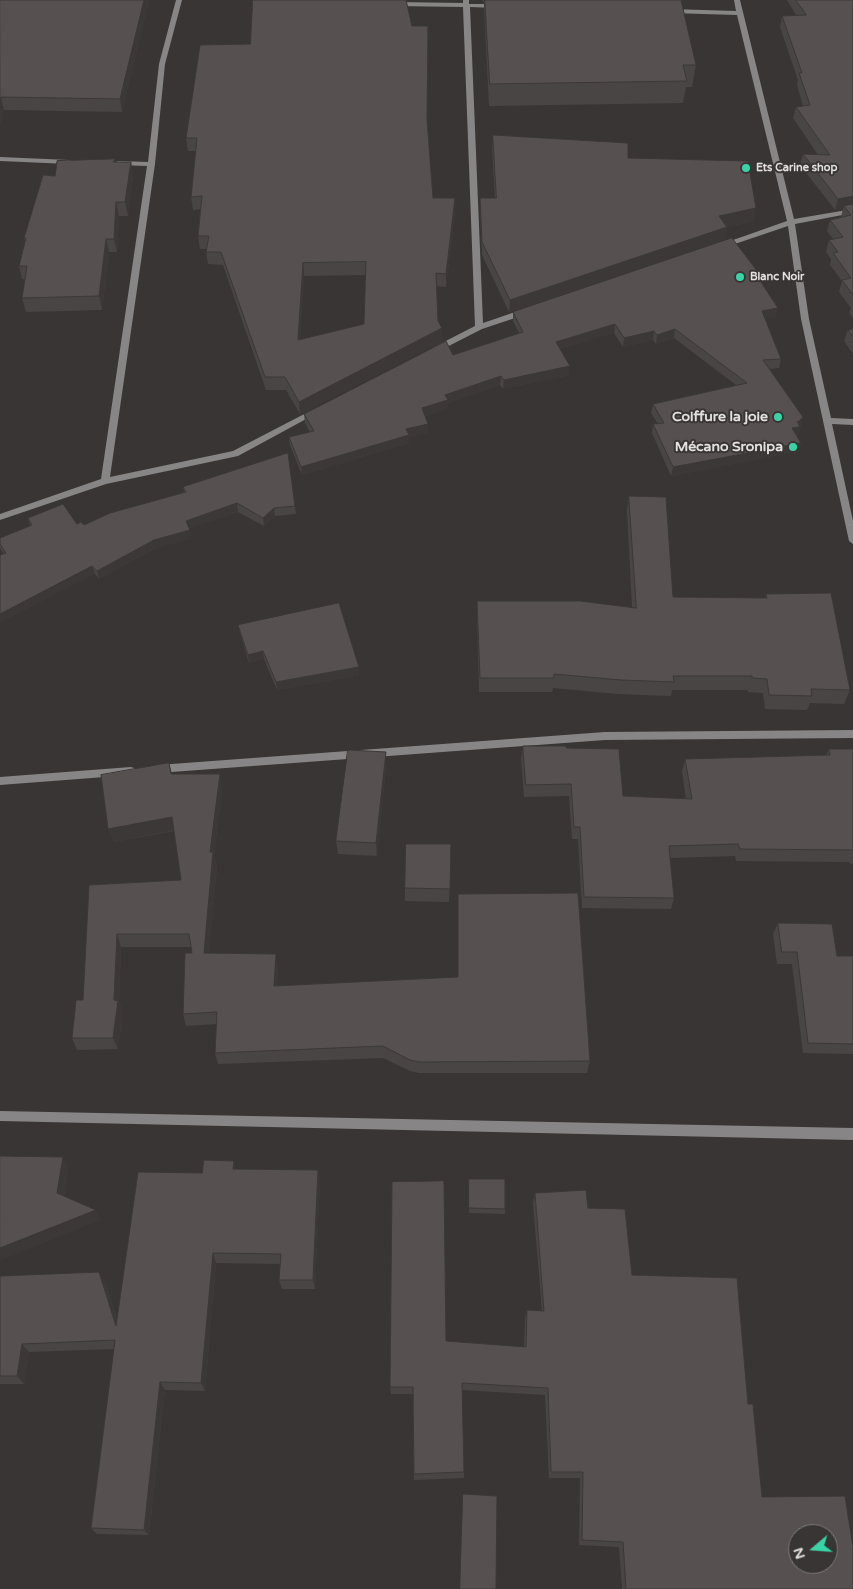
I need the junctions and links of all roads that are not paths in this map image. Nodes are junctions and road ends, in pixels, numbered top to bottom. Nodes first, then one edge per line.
1 (179, 0) edge
2 (737, 0) edge
3 (467, 2) edge
4 (388, 4) edge
5 (506, 6) edge
6 (661, 11) edge
7 (739, 13) junction
8 (0, 159) edge
9 (76, 162) edge
10 (113, 163) edge
11 (151, 164) junction
12 (853, 210) edge
13 (791, 222) junction
14 (715, 248) edge
15 (536, 308) edge
16 (479, 327) junction
17 (427, 354) edge
18 (322, 408) edge
19 (828, 421) junction
20 (853, 422) edge
21 (105, 481) junction
22 (0, 517) edge
23 (853, 541) edge
24 (853, 734) edge
25 (0, 781) edge
26 (0, 1116) edge
27 (853, 1134) edge

1 - 11 street
2 - 7 street
3 - 4 street
3 - 5 street
3 - 16 street
6 - 7 street
7 - 13 street
8 - 9 street
10 - 11 street
11 - 21 street
12 - 13 street
13 - 14 street
13 - 19 street
15 - 16 street
16 - 17 street
18 - 21 street
19 - 20 street
19 - 23 street
21 - 22 street
24 - 25 street
26 - 27 street

